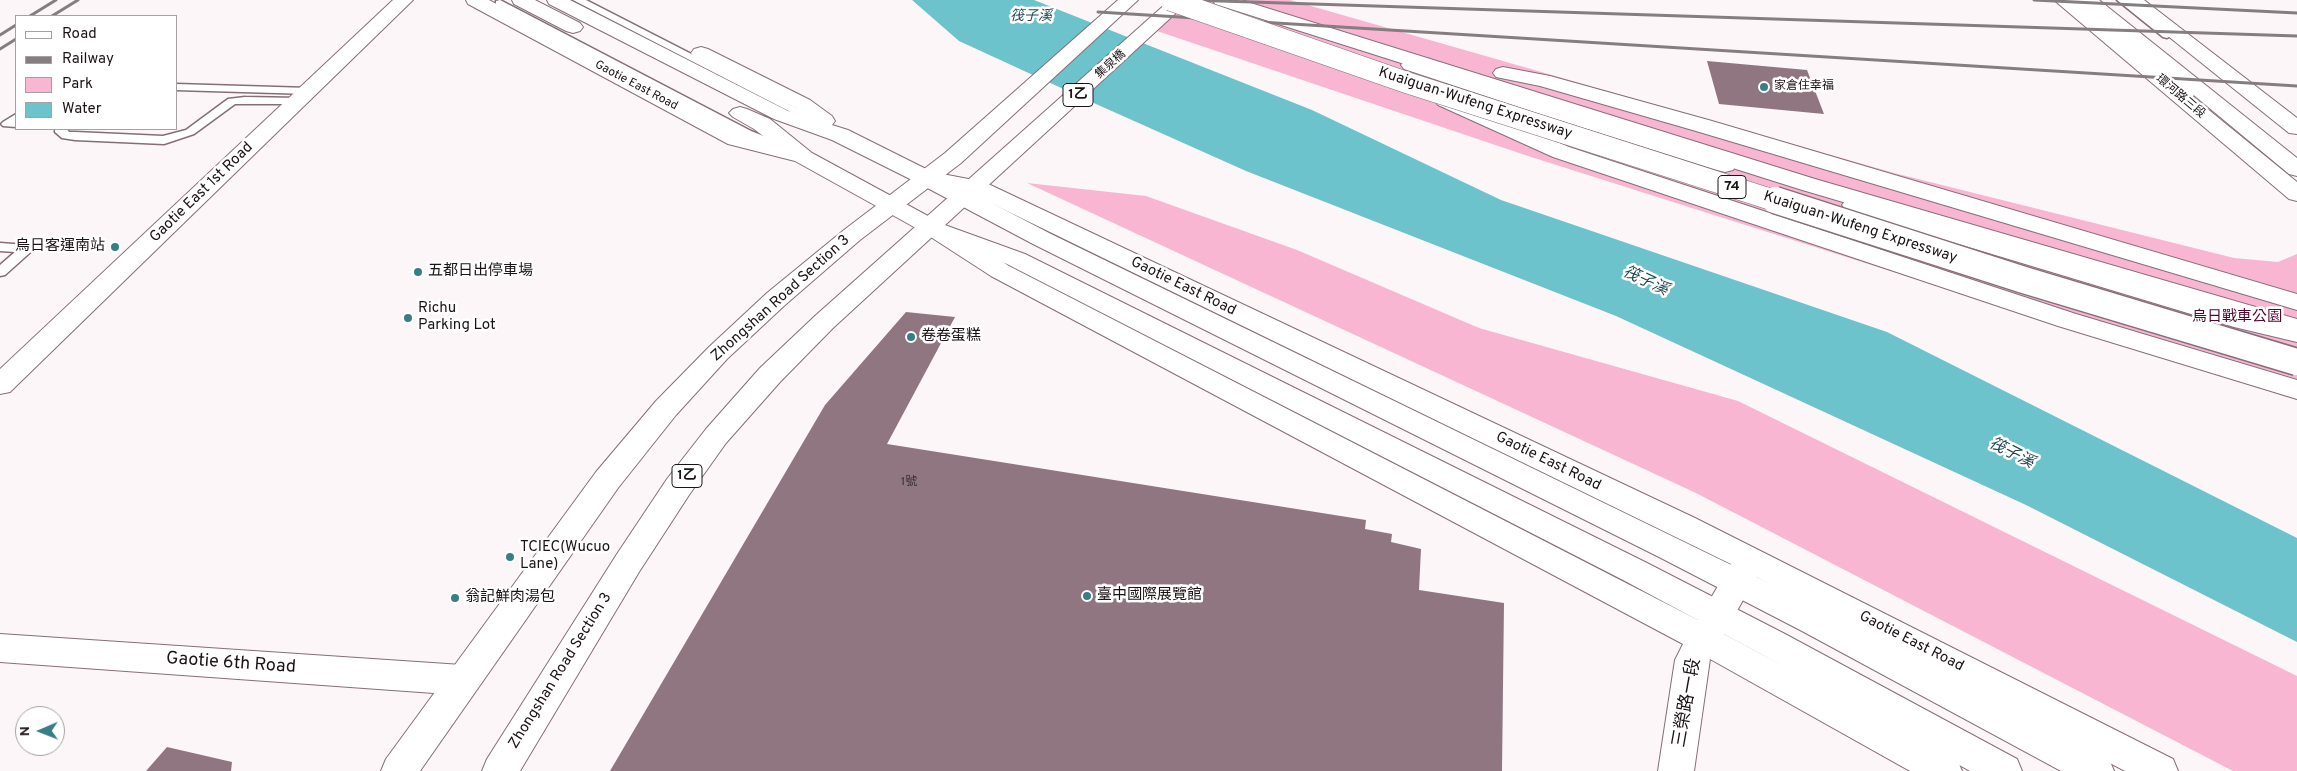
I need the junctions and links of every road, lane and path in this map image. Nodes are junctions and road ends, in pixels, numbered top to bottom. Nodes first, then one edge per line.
1 (404, 0) edge
2 (474, 0) edge
3 (556, 0) edge
4 (578, 0) edge
5 (595, 0) edge
6 (1213, 0) edge
7 (1222, 0) edge
8 (2063, 0) edge
9 (2075, 0) edge
10 (2088, 0) edge
11 (2109, 0) edge
12 (2122, 0) edge
13 (2132, 0) edge
14 (510, 2) edge
15 (1128, 2) edge
16 (1175, 3) edge
17 (1405, 57) junction
18 (1408, 83) junction
19 (178, 87) edge
20 (303, 96) junction
21 (15, 118) edge
22 (15, 124) edge
23 (2297, 128) edge
24 (61, 130) edge
25 (840, 135) junction
26 (2297, 136) edge
27 (2297, 150) edge
28 (804, 158) junction
29 (926, 178) junction
30 (2296, 181) edge
31 (976, 187) junction
32 (890, 205) junction
33 (931, 227) junction
34 (1947, 241) junction
35 (0, 247) edge
36 (0, 272) edge
37 (2297, 302) edge
38 (2297, 328) edge
39 (2297, 333) edge
40 (2297, 352) edge
41 (2297, 362) edge
42 (0, 385) edge
43 (2297, 390) edge
44 (1744, 571) junction
45 (1711, 627) junction
46 (0, 648) edge
47 (462, 680) junction
48 (399, 771) edge
49 (500, 771) edge
50 (1676, 771) edge
51 (1944, 771) edge
52 (2004, 771) edge
53 (2096, 771) edge
54 (2160, 771) edge

1 - 20 main road, Gaotie East 1st Road
2 - 28 main road, Gaotie East Road
3 - 25 main road, Gaotie East Road
4 - 25 lane
5 - 25 main road, Gaotie East Road
6 - 34 main road
7 - 17 main road, Kuaiguan-Wufeng Expressway / 74
8 - 30 main road, 環河路三段
9 - 30 lane
10 - 30 main road, 環河路三段
11 - 27 main road
12 - 26 lane
13 - 23 main road
14 - 28 main road, Gaotie East Road
15 - 29 main road, Zhongshan Road Section 3 / 1乙
16 - 18 main road, Kuaiguan-Wufeng Expressway / 74, bridge
16 - 31 main road, 集泉橋 / 1乙
16 - 34 main road
17 - 37 main road, 74
17 - 38 main road, Kuaiguan-Wufeng Expressway / 74
18 - 41 main road, Kuaiguan-Wufeng Expressway / 74, bridge
18 - 43 main road, 74, bridge
19 - 20 lane
20 - 24 lane
20 - 42 main road, Gaotie East 1st Road
21 - 22 lane
25 - 29 main road, Gaotie East Road
28 - 32 main road, Gaotie East Road
29 - 31 main road, Gaotie East Road
29 - 32 main road, Zhongshan Road Section 3 / 1乙
31 - 33 main road, Zhongshan Road Section 3 / 1乙
31 - 44 main road, Gaotie East Road
32 - 33 main road, Gaotie East Road
32 - 47 main road, Zhongshan Road Section 3 / 1乙
33 - 45 main road, Gaotie East Road
33 - 49 main road, Zhongshan Road Section 3 / 1乙
34 - 39 main road
34 - 40 main road
35 - 36 lane
44 - 45 main road, 三榮路一段
44 - 53 main road, Gaotie East Road
44 - 54 main road, Gaotie East Road
45 - 50 main road, 三榮路一段
45 - 51 main road, Gaotie East Road
45 - 52 main road, Gaotie East Road
46 - 47 main road, Gaotie 6th Road
47 - 48 main road, Zhongshan Road Section 3 / 1乙

